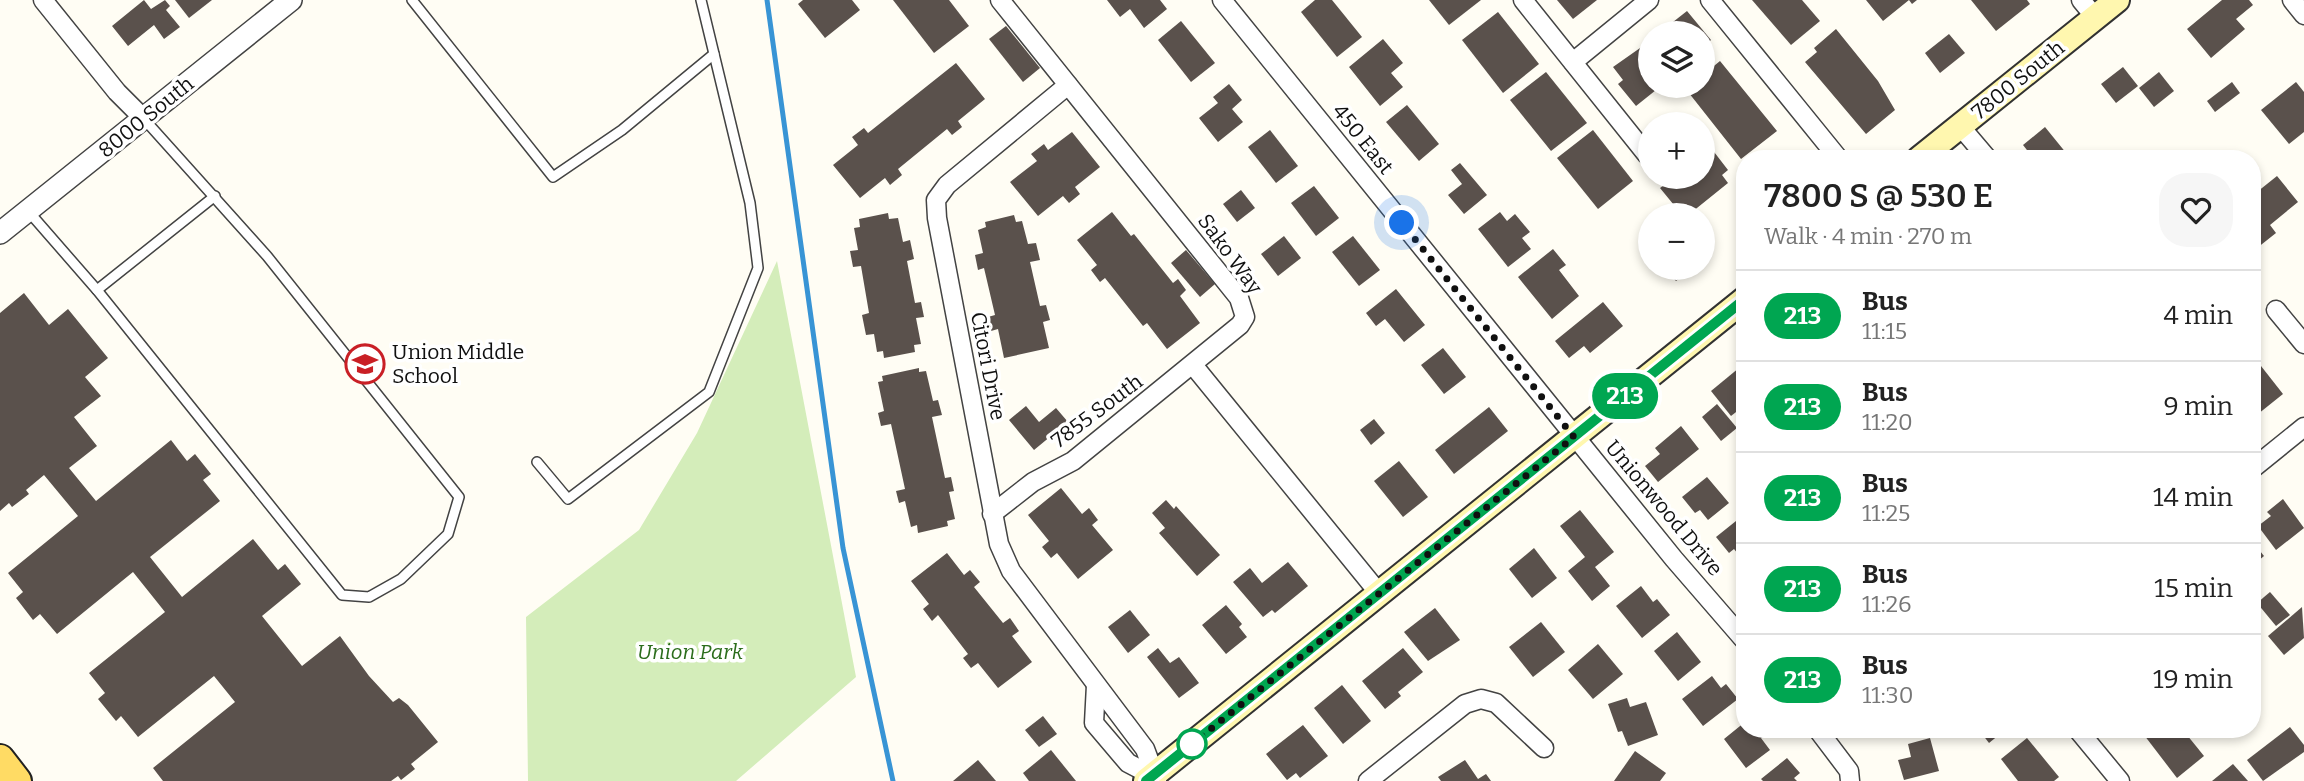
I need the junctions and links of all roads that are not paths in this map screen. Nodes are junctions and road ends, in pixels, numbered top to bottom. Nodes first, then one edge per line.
1 (43, 0) edge
2 (291, 0) edge
3 (412, 0) edge
4 (701, 0) edge
5 (999, 0) edge
6 (1222, 0) edge
7 (1523, 0) edge
8 (1649, 0) edge
9 (1710, 0) edge
10 (2117, 0) edge
11 (2292, 0) edge
12 (2088, 9) edge
13 (2304, 15) edge
14 (714, 54) junction
15 (1573, 62) junction
16 (1068, 85) junction
17 (144, 119) junction
18 (1960, 126) junction
19 (1638, 144) edge
20 (1832, 150) edge
21 (1930, 150) edge
22 (1980, 150) edge
23 (215, 196) junction
24 (27, 211) junction
25 (0, 233) edge
26 (97, 290) junction
27 (2276, 310) dead end
28 (1736, 313) edge
29 (2304, 344) edge
30 (1193, 365) junction
31 (2304, 427) edge
32 (1574, 437) junction
33 (537, 462) dead end
34 (2261, 462) edge
35 (992, 514) junction
36 (1378, 592) junction
37 (1736, 630) edge
38 (1824, 738) edge
39 (2085, 738) edge
40 (1544, 748) dead end
41 (0, 760) edge
42 (1152, 779) edge
43 (18, 781) edge
44 (1368, 781) edge
45 (1850, 781) edge
46 (2120, 781) edge

1 - 17 street
2 - 17 street, 8000 South
3 - 14 lane
4 - 14 lane
5 - 16 street, Sako Way
6 - 32 street, 450 East
7 - 15 street
8 - 15 street
9 - 20 street
10 - 12 main road, 7800 South
11 - 13 street
12 - 18 main road, 7800 South
14 - 33 lane
15 - 19 street
16 - 30 street, Sako Way
16 - 35 street, Citori Drive
17 - 23 lane
17 - 24 street, 8000 South
18 - 21 main road, 7800 South
18 - 22 street
23 - 26 lane
23 - 26 lane
24 - 25 street, 8000 South
24 - 26 lane
27 - 29 street
28 - 32 main road
30 - 35 street, 7855 South
30 - 36 street
31 - 34 street
32 - 36 main road
32 - 37 street, Unionwood Drive
35 - 42 street, Citori Drive
36 - 42 main road
38 - 45 street
39 - 46 street
40 - 44 street
41 - 43 main road

